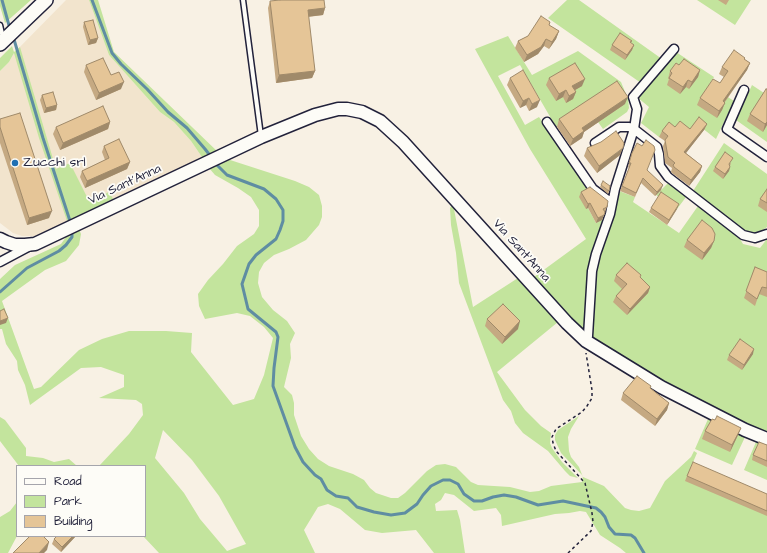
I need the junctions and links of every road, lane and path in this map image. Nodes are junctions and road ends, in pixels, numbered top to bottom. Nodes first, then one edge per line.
1 (46, 0) edge
2 (243, 0) edge
3 (0, 25) edge
4 (7, 37) edge
5 (674, 49) dead end
6 (744, 90) dead end
7 (548, 122) dead end
8 (634, 128) junction
9 (261, 137) junction
10 (595, 143) edge
11 (767, 157) edge
12 (612, 203) junction
13 (767, 234) edge
14 (0, 239) edge
15 (35, 244) junction
16 (0, 262) edge
17 (586, 342) junction
18 (767, 439) edge
19 (568, 553) edge

1 - 4 main road
2 - 9 lane
3 - 4 lane
5 - 8 street
6 - 11 street
7 - 12 street
8 - 10 street
8 - 12 street
8 - 13 street
9 - 15 street, Via Sant'Anna
9 - 17 street, Via Sant'Anna
12 - 17 street
14 - 15 street, Via Sant'Anna
15 - 16 street
17 - 18 street, Via Sant'Anna
17 - 19 path

